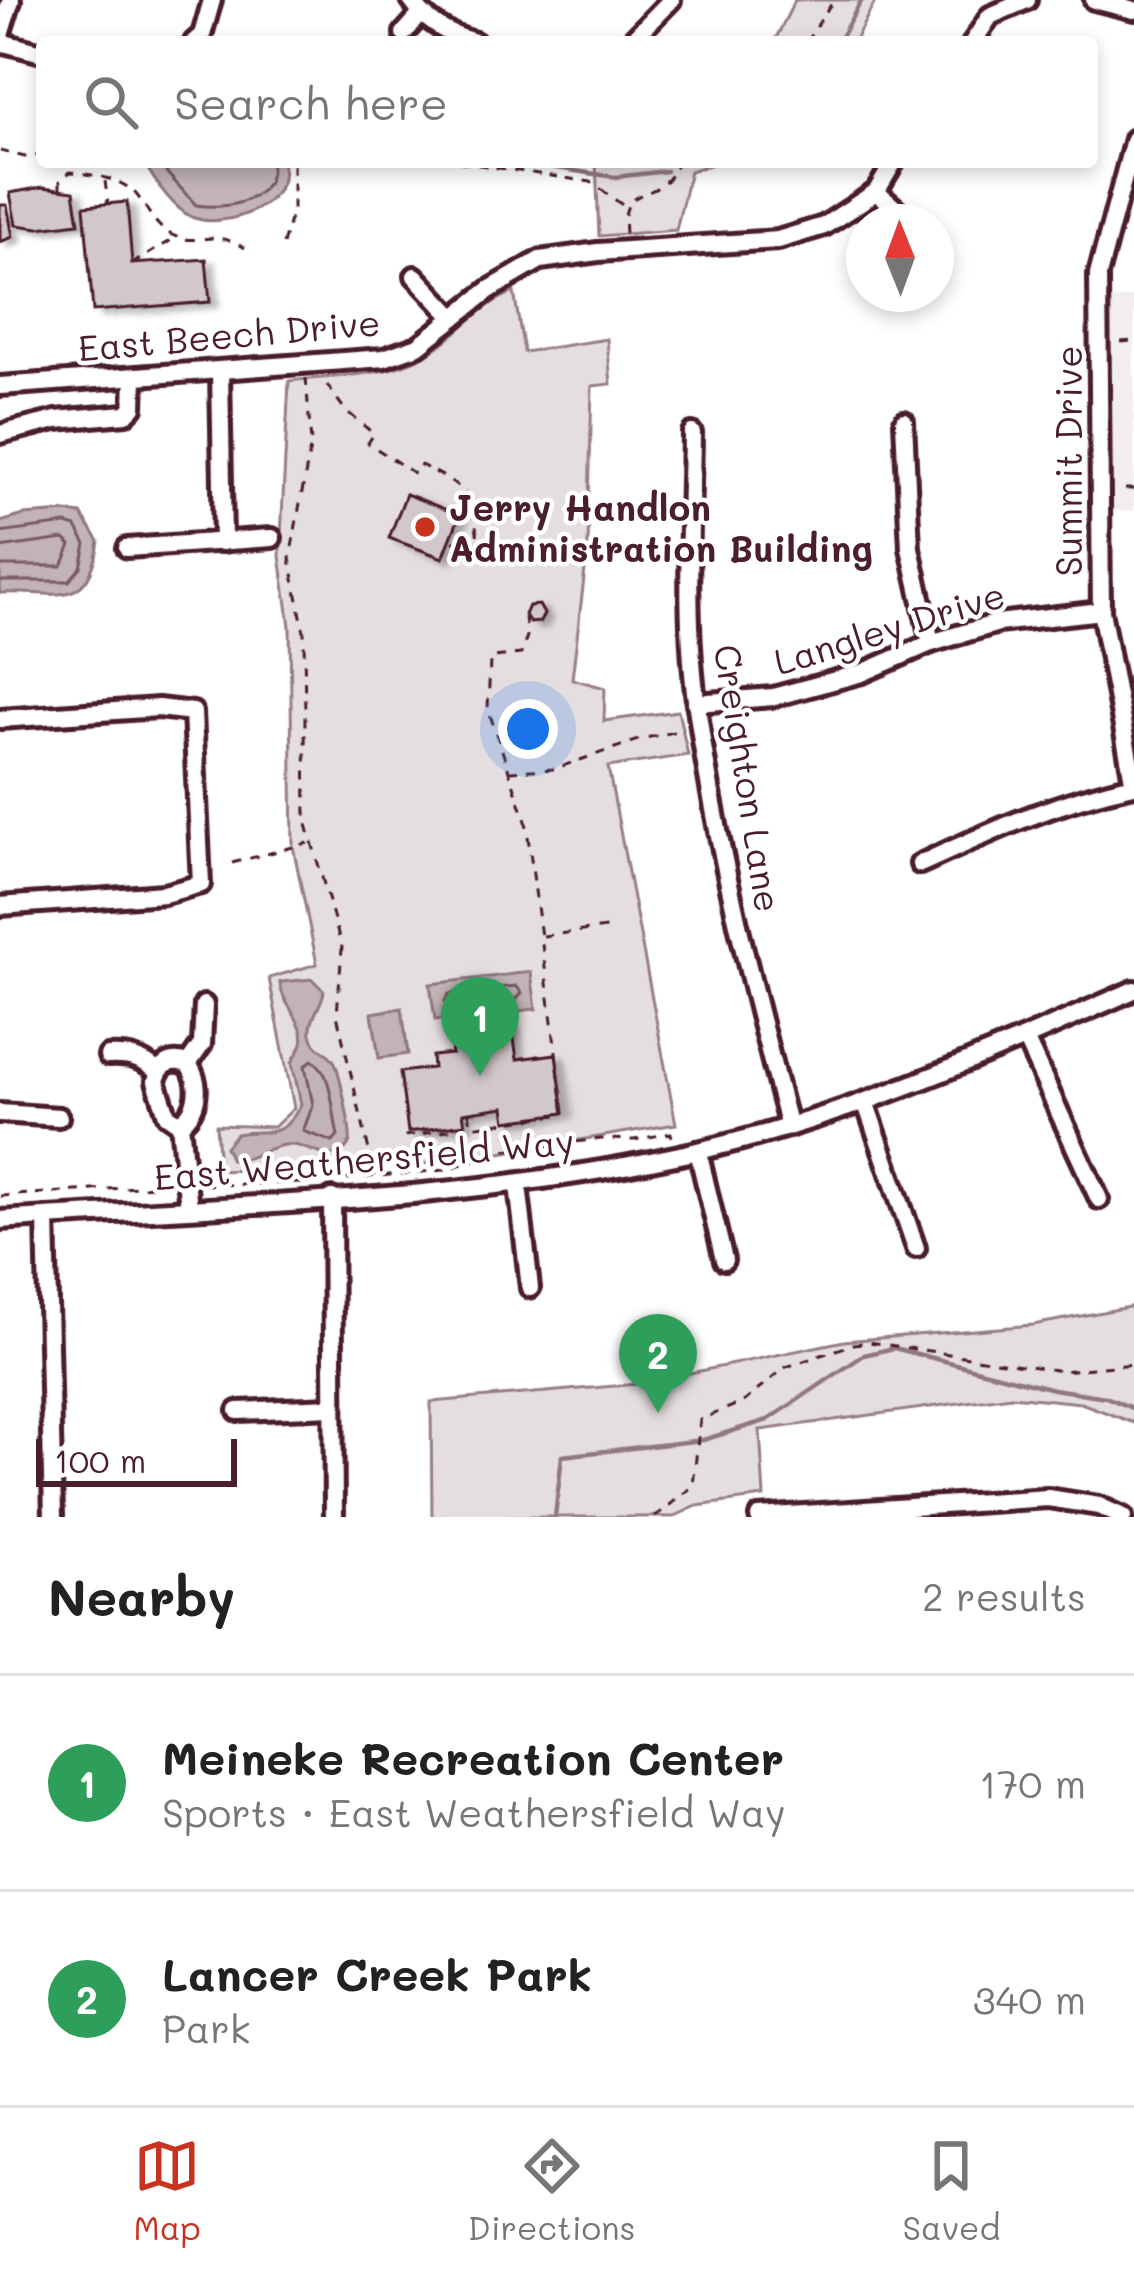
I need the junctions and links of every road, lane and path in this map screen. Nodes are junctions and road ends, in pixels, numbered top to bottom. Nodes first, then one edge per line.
1 (11, 0) edge
2 (212, 0) edge
3 (671, 0) edge
4 (834, 0) edge
5 (1027, 0) edge
6 (1094, 0) edge
7 (416, 7) edge
8 (1134, 10) edge
9 (404, 33) dead end
10 (199, 36) edge
11 (454, 36) edge
12 (636, 36) edge
13 (810, 36) edge
14 (977, 36) edge
15 (0, 39) edge
16 (36, 51) edge
17 (1134, 139) edge
18 (0, 151) edge
19 (36, 156) edge
20 (293, 168) edge
21 (499, 168) edge
22 (675, 168) edge
23 (890, 168) edge
24 (103, 178) junction
25 (60, 189) dead end
26 (876, 192) junction
27 (1126, 203) edge
28 (108, 204) dead end
29 (890, 204) edge
30 (625, 207) junction
31 (177, 237) junction
32 (283, 244) dead end
33 (245, 248) dead end
34 (627, 250) junction
35 (154, 251) junction
36 (154, 262) dead end
37 (132, 264) dead end
38 (415, 276) dead end
39 (454, 318) junction
40 (1134, 341) edge
41 (1120, 342) dead end
42 (306, 364) junction
43 (220, 370) junction
44 (134, 377) junction
45 (327, 385) dead end
46 (0, 386) edge
47 (904, 421) dead end
48 (692, 433) dead end
49 (0, 434) edge
50 (1125, 489) dead end
51 (1134, 489) edge
52 (272, 538) dead end
53 (223, 542) junction
54 (453, 542) dead end
55 (127, 548) dead end
56 (1101, 611) junction
57 (525, 617) dead end
58 (931, 643) junction
59 (696, 703) junction
60 (0, 719) edge
61 (686, 730) dead end
62 (509, 771) junction
63 (1134, 785) edge
64 (310, 842) junction
65 (232, 863) dead end
66 (920, 864) dead end
67 (0, 906) edge
68 (606, 928) dead end
69 (542, 936) junction
70 (1134, 990) edge
71 (204, 1005) dead end
72 (1025, 1038) junction
73 (556, 1054) junction
74 (107, 1056) dead end
75 (517, 1059) dead end
76 (188, 1064) junction
77 (158, 1072) junction
78 (866, 1104) junction
79 (469, 1112) dead end
80 (0, 1113) edge
81 (59, 1117) dead end
82 (180, 1124) junction
83 (789, 1126) junction
84 (471, 1127) junction
85 (405, 1136) dead end
86 (698, 1150) junction
87 (677, 1155) junction
88 (375, 1177) junction
89 (186, 1185) junction
90 (518, 1185) junction
91 (0, 1196) edge
92 (332, 1198) junction
93 (1100, 1199) dead end
94 (188, 1207) junction
95 (46, 1217) junction
96 (0, 1220) edge
97 (916, 1248) dead end
98 (724, 1260) dead end
99 (530, 1288) dead end
100 (1134, 1364) edge
101 (332, 1407) junction
102 (238, 1411) dead end
103 (973, 1510) edge
104 (782, 1516) edge
105 (53, 1517) edge
106 (334, 1517) edge
107 (655, 1517) edge
108 (758, 1517) edge
109 (1123, 1517) edge

1 - 15 street
2 - 10 street
3 - 12 street
4 - 13 path
5 - 14 street
6 - 8 street
7 - 9 street
7 - 11 street
15 - 16 street
17 - 27 street, Summit Drive
18 - 19 path
20 - 32 path
21 - 30 path
22 - 30 path
23 - 26 street, East Beech Drive
24 - 25 path
24 - 28 path
24 - 31 path
26 - 29 street
26 - 34 street, East Beech Drive
27 - 56 street, Summit Drive
30 - 34 path
31 - 33 path
31 - 35 path
34 - 39 street, East Beech Drive
35 - 36 path
35 - 37 path
38 - 39 street, East Beech Drive
39 - 42 street, East Beech Drive
40 - 41 path
42 - 43 street, East Beech Drive
42 - 64 path
43 - 44 street, East Beech Drive
43 - 53 street
44 - 46 street, East Beech Drive
44 - 49 street
45 - 54 path
47 - 58 street
48 - 59 street, Creighton Lane
50 - 51 path
52 - 53 street
53 - 55 street
56 - 58 street, Langley Drive
56 - 63 street, Summit Drive
57 - 62 path
58 - 59 street, Langley Drive
59 - 83 street, Creighton Lane
60 - 67 street
61 - 62 path
62 - 69 path
63 - 66 street
64 - 65 path
64 - 88 path
68 - 69 path
69 - 73 path
70 - 72 street, East Weathersfield Way
71 - 76 street
72 - 78 street, East Weathersfield Way
72 - 93 street
73 - 75 path
73 - 84 path
74 - 77 street
76 - 77 street
76 - 82 street
77 - 82 street
78 - 83 street, East Weathersfield Way
78 - 97 street
79 - 84 path
80 - 81 street
82 - 89 street
83 - 86 street, East Weathersfield Way
84 - 85 path
86 - 87 street, East Weathersfield Way
86 - 98 street
87 - 88 path
87 - 90 street, East Weathersfield Way
88 - 89 path
89 - 91 path
89 - 94 street
90 - 92 street, East Weathersfield Way
90 - 99 street
92 - 94 street, East Weathersfield Way
92 - 101 street
94 - 95 street, East Weathersfield Way
95 - 96 street, East Weathersfield Way
95 - 105 street
100 - 107 path
101 - 102 street
101 - 106 street
103 - 104 street
103 - 109 street
104 - 108 street

